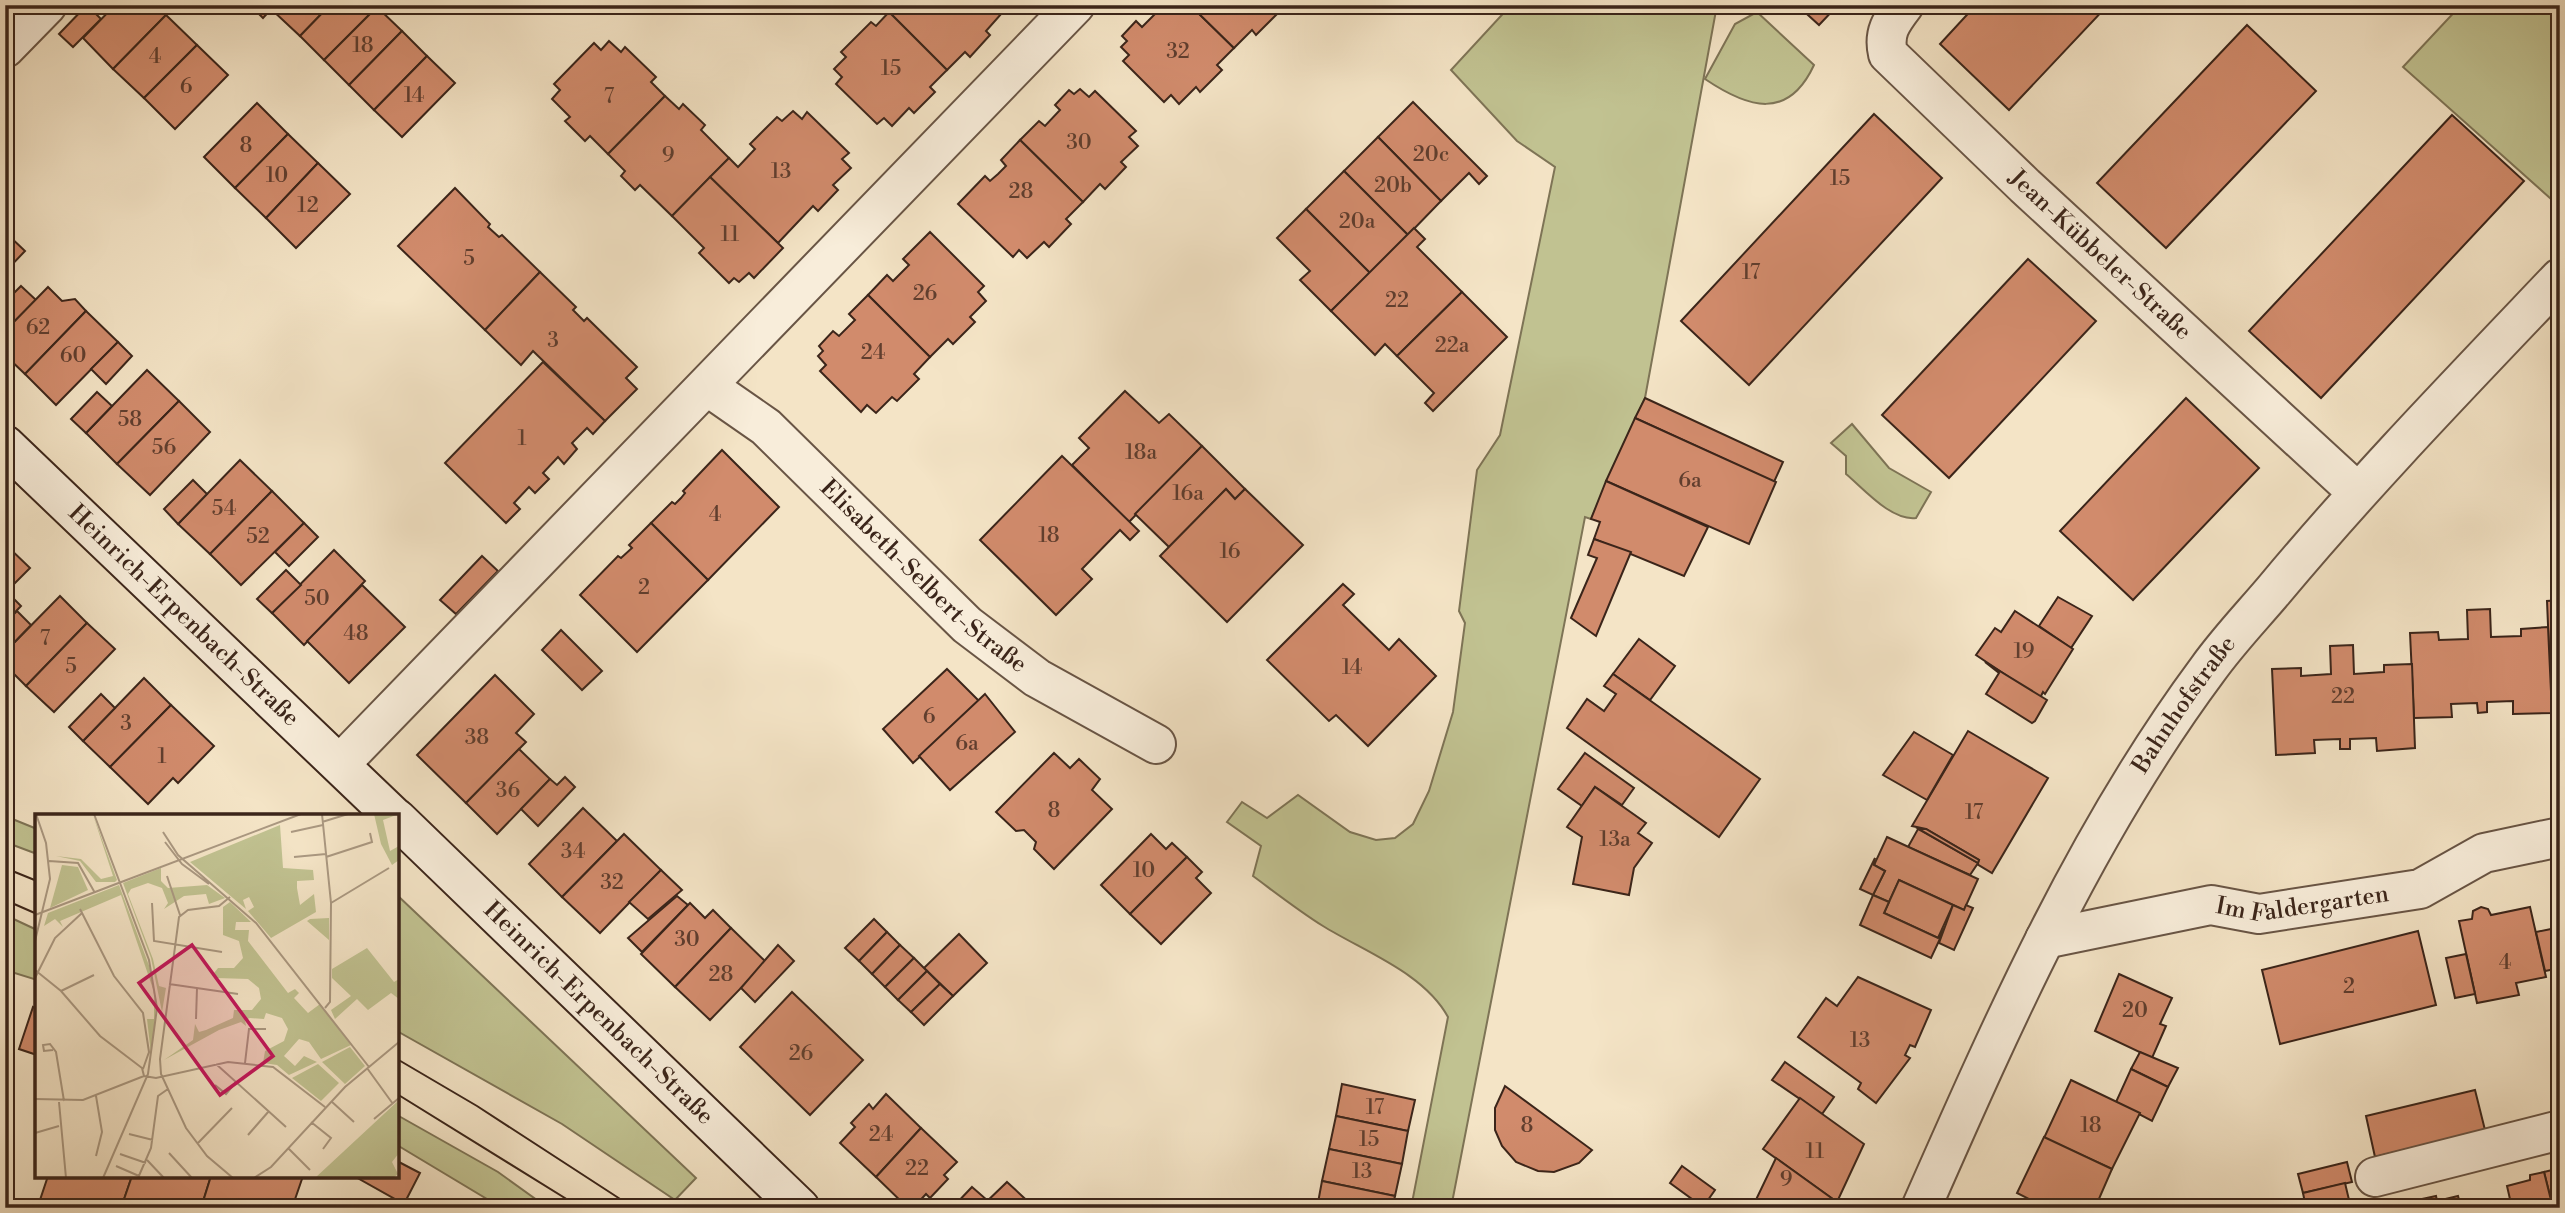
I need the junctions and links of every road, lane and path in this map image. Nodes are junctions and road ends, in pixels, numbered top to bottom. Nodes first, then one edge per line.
1 (47, 5) edge
2 (1075, 5) edge
3 (1904, 5) edge
4 (5, 48) edge
5 (2560, 278) edge
6 (707, 386) junction
7 (5, 445) edge
8 (2356, 491) junction
9 (1156, 744) dead end
10 (340, 764) junction
11 (391, 814) edge
12 (399, 821) edge
13 (2558, 848) edge
14 (2045, 939) junction
15 (2560, 1130) edge
16 (2375, 1177) dead end
17 (800, 1208) edge
18 (1921, 1208) edge

1 - 4 street
2 - 6 street
3 - 8 street, Jean-Kübbeler-Straße
5 - 8 street, Bahnhofstraße
6 - 9 street, Elisabeth-Selbert-Straße
6 - 10 street
7 - 10 street, Heinrich-Erpenbach-Straße
8 - 14 street, Bahnhofstraße
10 - 11 street, Heinrich-Erpenbach-Straße
12 - 17 street, Heinrich-Erpenbach-Straße
13 - 14 street, Im Faldergarten
14 - 18 street, Bahnhofstraße
15 - 16 street

